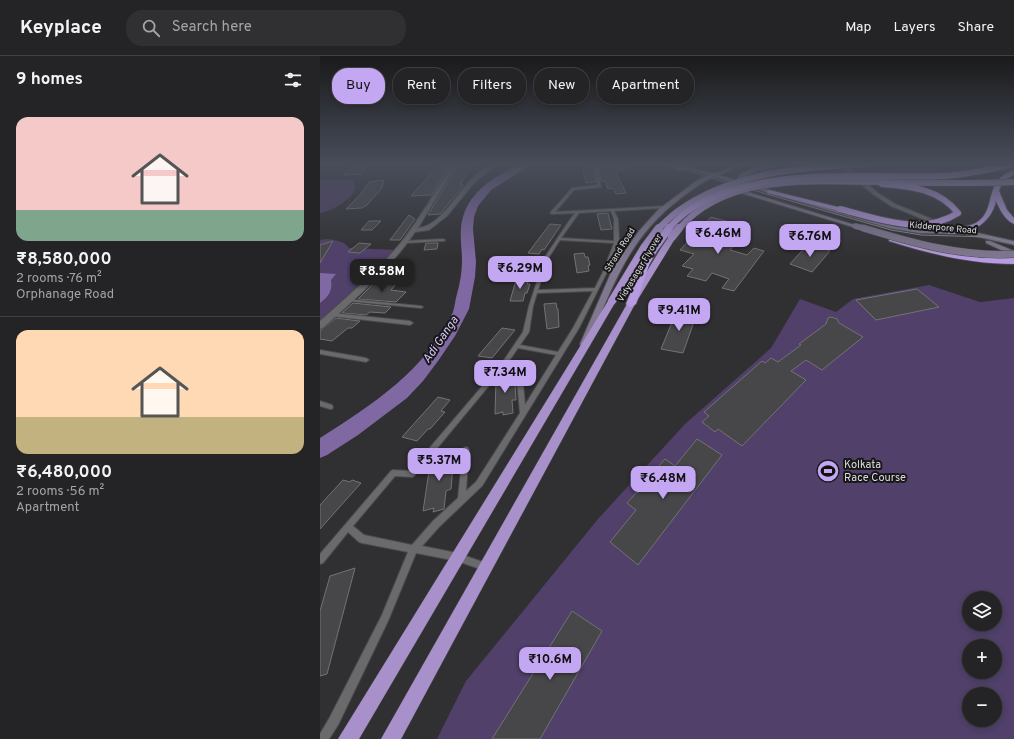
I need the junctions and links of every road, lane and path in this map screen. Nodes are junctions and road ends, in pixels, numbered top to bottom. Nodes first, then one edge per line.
1 (435, 196) edge
2 (461, 196) edge
3 (567, 196) edge
4 (678, 196) edge
5 (700, 196) edge
6 (714, 196) edge
7 (728, 196) edge
8 (757, 196) edge
9 (769, 196) edge
10 (783, 196) edge
11 (785, 196) edge
12 (879, 196) edge
13 (938, 196) edge
14 (993, 196) edge
15 (998, 196) edge
16 (664, 207) junction
17 (612, 210) junction
18 (578, 212) junction
19 (1014, 222) edge
20 (855, 226) junction
21 (413, 230) junction
22 (948, 231) junction
23 (981, 238) junction
24 (559, 239) junction
25 (444, 240) dead end
26 (404, 242) junction
27 (616, 242) junction
28 (1014, 243) edge
29 (1014, 254) edge
30 (1014, 261) edge
31 (596, 288) junction
32 (535, 292) junction
33 (348, 300) junction
34 (631, 304) junction
35 (421, 307) dead end
36 (332, 315) junction
37 (410, 323) dead end
38 (320, 326) edge
39 (516, 346) junction
40 (320, 352) edge
41 (560, 354) junction
42 (366, 360) dead end
43 (576, 362) junction
44 (519, 372) dead end
45 (320, 403) edge
46 (330, 407) dead end
47 (523, 414) junction
48 (466, 450) dead end
49 (462, 499) junction
50 (348, 527) junction
51 (413, 550) junction
52 (457, 557) junction
53 (320, 560) edge
54 (486, 567) junction
55 (323, 739) edge
56 (348, 739) edge
57 (391, 739) edge

1 - 21 street
2 - 21 street
3 - 18 lane
4 - 16 main road, Strand Road
5 - 43 highway, Vidyasagar Flyover, bridge
6 - 34 highway, bridge
7 - 34 highway, Vidyasagar Flyover, bridge
8 - 20 main road
9 - 23 main road, Kidderpore Road
10 - 22 main road, Kidderpore Road
11 - 13 highway, bridge
12 - 22 street
14 - 22 highway
15 - 19 highway
16 - 17 lane
16 - 43 main road, Strand Road
17 - 18 lane
17 - 27 lane
18 - 24 lane
20 - 29 main road, bridge
20 - 30 highway, bridge
21 - 26 street
22 - 23 main road, Kidderpore Road
23 - 28 main road, Kidderpore Road
23 - 29 main road, Kidderpore Road
24 - 27 lane
24 - 32 lane
25 - 26 lane
26 - 33 street
27 - 31 lane
31 - 32 lane
31 - 41 lane
32 - 39 lane
33 - 35 lane
33 - 36 street
34 - 54 highway, Vidyasagar Flyover
36 - 37 lane
36 - 38 street
39 - 41 lane
39 - 50 lane
40 - 42 lane
41 - 47 lane
43 - 52 highway, Vidyasagar Flyover
44 - 47 lane
45 - 46 lane
47 - 49 lane
48 - 49 lane
49 - 51 lane
50 - 51 lane
50 - 53 lane
51 - 52 lane
51 - 55 lane
52 - 54 lane
52 - 56 highway, Vidyasagar Flyover
54 - 57 highway, Vidyasagar Flyover

